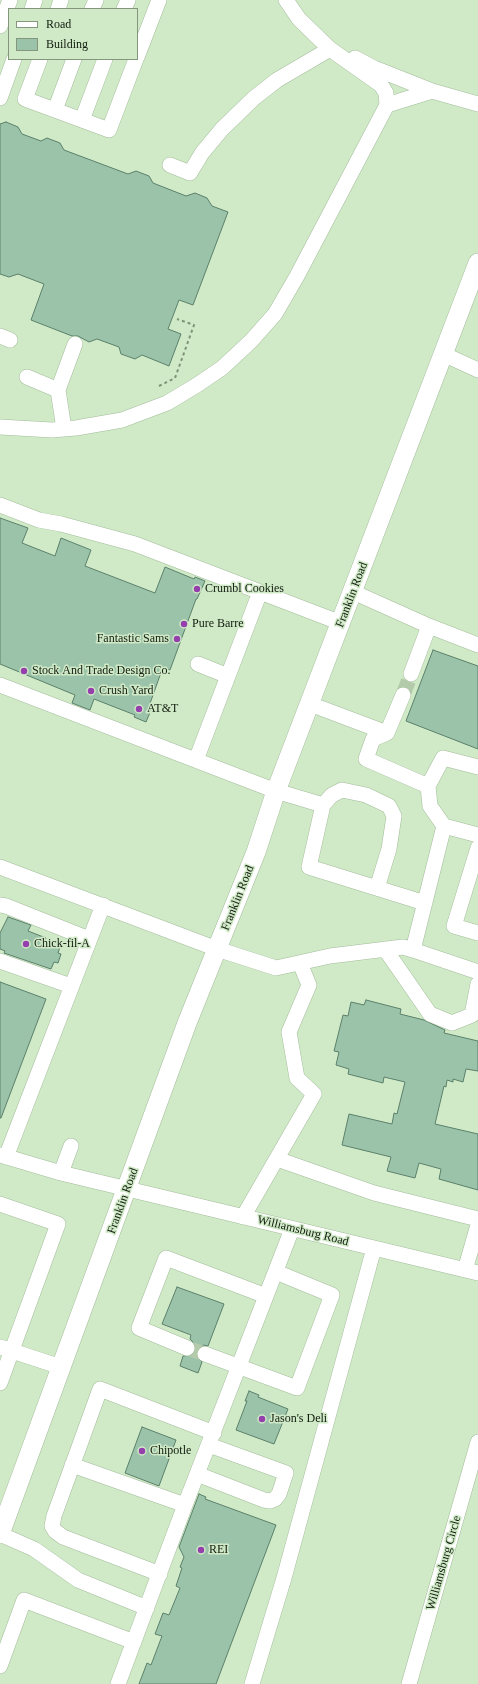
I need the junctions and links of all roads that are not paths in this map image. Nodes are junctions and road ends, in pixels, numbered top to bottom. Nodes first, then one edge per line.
1 (10, 0) edge
2 (159, 0) edge
3 (286, 0) edge
4 (0, 26) edge
5 (326, 45) junction
6 (138, 55) edge
7 (9, 60) edge
8 (40, 60) edge
9 (74, 60) edge
10 (105, 60) edge
11 (136, 60) edge
12 (432, 91) junction
13 (0, 98) edge
14 (478, 104) edge
15 (387, 105) junction
16 (55, 110) junction
17 (82, 120) junction
18 (170, 165) dead end
19 (478, 263) edge
20 (75, 344) dead end
21 (443, 354) junction
22 (478, 370) edge
23 (27, 378) dead end
24 (58, 390) junction
25 (0, 427) edge
26 (64, 429) junction
27 (0, 506) edge
28 (260, 592) junction
29 (353, 592) junction
30 (341, 623) junction
31 (429, 626) junction
32 (478, 645) edge
33 (198, 664) dead end
34 (411, 674) tunnel mouth
35 (228, 676) junction
36 (0, 685) edge
37 (403, 695) tunnel mouth
38 (310, 704) junction
39 (387, 733) junction
40 (196, 760) junction
41 (478, 766) edge
42 (428, 786) junction
43 (276, 791) junction
44 (323, 805) junction
45 (444, 826) junction
46 (478, 835) edge
47 (478, 848) edge
48 (0, 867) edge
49 (377, 888) junction
50 (425, 903) junction
51 (0, 905) edge
52 (103, 905) junction
53 (478, 933) edge
54 (89, 939) junction
55 (218, 949) junction
56 (385, 950) junction
57 (413, 950) junction
58 (0, 961) edge
59 (300, 963) junction
60 (478, 972) edge
61 (478, 984) edge
62 (71, 986) junction
63 (476, 1004) edge
64 (71, 1146) dead end
65 (3, 1156) edge
66 (276, 1159) junction
67 (61, 1173) junction
68 (127, 1189) junction
69 (0, 1204) edge
70 (243, 1217) junction
71 (478, 1219) edge
72 (478, 1225) edge
73 (292, 1229) junction
74 (374, 1248) junction
75 (276, 1272) junction
76 (472, 1272) edge
77 (266, 1296) junction
78 (6, 1348) edge
79 (187, 1348) tunnel mouth
80 (205, 1354) tunnel mouth
81 (61, 1366) junction
82 (239, 1367) junction
83 (0, 1383) edge
84 (211, 1439) junction
85 (478, 1442) edge
86 (72, 1465) junction
87 (197, 1474) junction
88 (185, 1506) junction
89 (0, 1534) edge
90 (160, 1574) junction
91 (147, 1608) junction
92 (134, 1642) junction
93 (0, 1666) edge
94 (118, 1684) edge
95 (252, 1684) edge
96 (410, 1684) edge

1 - 4 street
2 - 6 street
3 - 5 street
5 - 12 street
5 - 15 street
5 - 18 street
7 - 13 street
8 - 16 street
9 - 16 street
10 - 17 street
11 - 17 street
12 - 14 street
12 - 15 street
15 - 26 street
16 - 17 street
19 - 21 main road, Franklin Road
20 - 24 street
21 - 22 street
21 - 29 main road, Franklin Road
23 - 24 street
24 - 26 street
25 - 26 street
27 - 28 street
28 - 30 street
28 - 35 street
29 - 30 main road, Franklin Road
29 - 31 street
30 - 38 main road, Franklin Road
31 - 32 street
31 - 34 street
33 - 35 street
35 - 40 street
36 - 40 street
37 - 39 street
38 - 39 street
38 - 43 main road, Franklin Road
39 - 42 street
40 - 43 street
41 - 42 street
42 - 45 street
43 - 44 street
43 - 55 main road, Franklin Road
44 - 49 street
44 - 49 street
45 - 46 street
45 - 50 street
47 - 53 street
48 - 52 street
49 - 50 street
50 - 57 street
51 - 54 street
52 - 54 street
52 - 55 street
54 - 62 street
55 - 59 street
55 - 68 main road, Franklin Road
56 - 57 street
56 - 59 street
56 - 63 street
57 - 60 street
58 - 62 street
59 - 66 street
61 - 63 street
62 - 65 street
64 - 67 street
65 - 67 street, Williamsburg Road
66 - 70 street
66 - 71 street
67 - 68 street, Williamsburg Road
68 - 70 street, Williamsburg Road
68 - 81 main road, Franklin Road
69 - 78 street
70 - 73 street, Williamsburg Road
72 - 76 street
73 - 74 street, Williamsburg Road
73 - 75 street
74 - 76 street, Williamsburg Road
74 - 95 street
75 - 77 street
75 - 82 street
77 - 79 street
77 - 82 street
78 - 81 street
78 - 83 street
80 - 82 street
81 - 89 main road, Franklin Road
82 - 84 street
84 - 86 street
84 - 87 street
84 - 87 street
85 - 96 street, Williamsburg Circle
86 - 88 street
86 - 90 street
87 - 88 street
88 - 90 street
89 - 91 street
90 - 91 street
91 - 92 street
92 - 93 street
92 - 94 street

